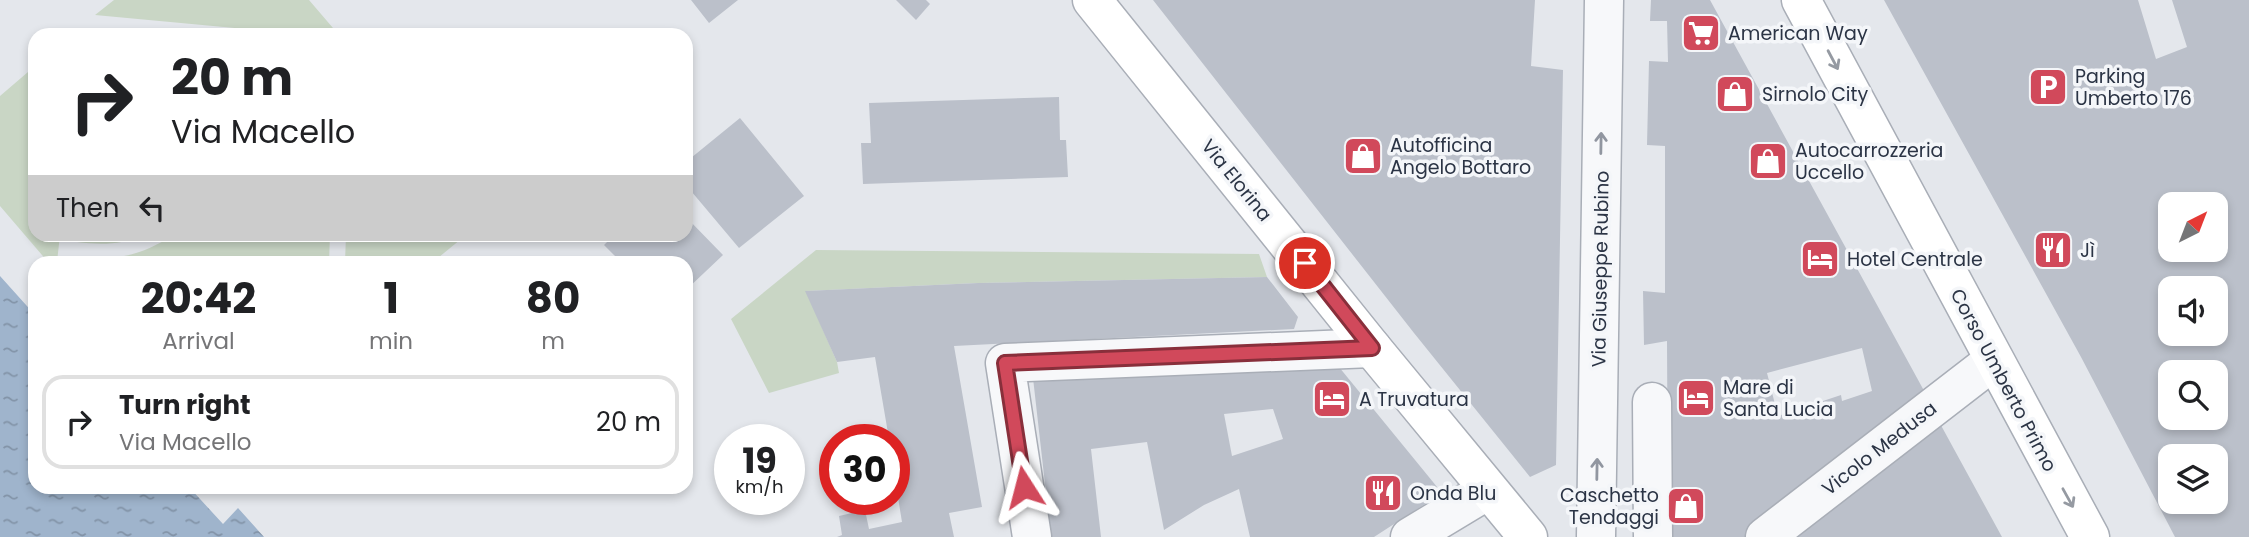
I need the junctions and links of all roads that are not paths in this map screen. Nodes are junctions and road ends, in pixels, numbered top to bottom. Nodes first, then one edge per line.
1 (1092, 0) edge
2 (1604, 0) edge
3 (1801, 0) edge
4 (1372, 348) junction
5 (1993, 361) junction
6 (1652, 402) dead end
7 (1488, 490) junction
8 (1767, 536) edge
9 (1032, 537) edge
10 (1410, 537) edge
11 (1489, 537) edge
12 (1528, 537) edge
13 (1596, 537) edge
14 (1653, 537) edge
15 (2090, 537) edge

1 - 4 main road, Via Elorina
13 -> 2 street, Via Giuseppe Rubino
3 -> 5 main road, Corso Umberto Primo
4 - 7 main road, Via Elorina
4 - 9 street
5 - 8 street, Vicolo Medusa
5 -> 15 main road, Corso Umberto Primo
6 - 14 street
7 - 10 street
7 - 11 main road
7 - 12 main road, Via Elorina

